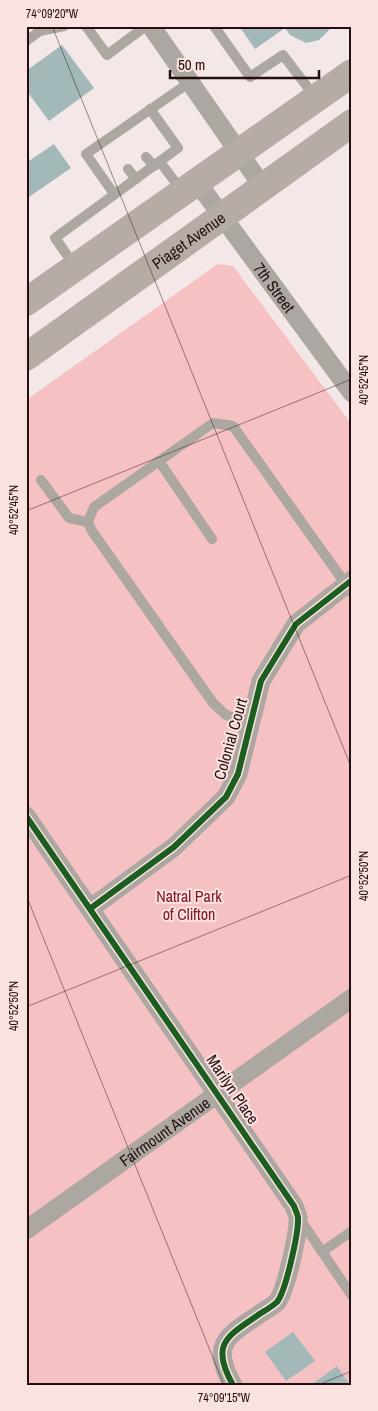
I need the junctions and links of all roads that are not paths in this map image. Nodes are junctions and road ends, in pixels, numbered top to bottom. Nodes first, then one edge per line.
1 (64, 26) edge
2 (86, 26) edge
3 (146, 26) edge
4 (151, 26) edge
5 (214, 26) edge
6 (38, 28) edge
7 (26, 40) edge
8 (352, 73) edge
9 (190, 82) junction
10 (316, 99) junction
11 (150, 109) junction
12 (352, 123) edge
13 (239, 153) junction
14 (146, 157) dead end
15 (157, 164) junction
16 (128, 169) dead end
17 (136, 179) junction
18 (190, 187) junction
19 (263, 187) junction
20 (114, 194) junction
21 (223, 215) junction
22 (76, 267) junction
23 (31, 296) edge
24 (26, 357) edge
25 (352, 393) edge
26 (159, 461) junction
27 (41, 480) dead end
28 (88, 522) junction
29 (212, 539) dead end
30 (350, 586) edge
31 (250, 724) junction
32 (26, 816) edge
33 (91, 908) junction
34 (352, 998) edge
35 (218, 1092) junction
36 (298, 1216) junction
37 (26, 1230) edge
38 (352, 1231) edge
39 (322, 1252) junction
40 (352, 1296) edge
41 (233, 1385) edge

1 - 6 lane
2 - 3 lane
4 - 9 street
5 - 10 lane
6 - 7 lane
8 - 10 highway
9 - 11 lane
9 - 13 street
10 - 13 highway
11 - 15 lane
11 - 20 lane
12 - 19 highway, Piaget Avenue
13 - 18 highway
13 - 19 street
14 - 15 lane
15 - 17 lane
15 - 18 lane
16 - 17 lane
17 - 20 lane
18 - 21 street, 7th Street
18 - 22 highway
19 - 21 highway, Piaget Avenue
20 - 22 lane
21 - 24 highway, Piaget Avenue
21 - 25 street, 7th Street
22 - 23 highway
26 - 28 lane
26 - 29 lane
26 - 30 lane
27 - 28 lane
28 - 31 lane
30 - 31 street, Colonial Court
31 - 33 street, Colonial Court
32 - 33 street, Marilyn Place
33 - 35 street, Marilyn Place
34 - 35 street, Fairmount Avenue
35 - 36 street, Marilyn Place
35 - 37 street, Fairmount Avenue
36 - 39 lane
36 - 41 street
38 - 39 lane
39 - 40 lane

